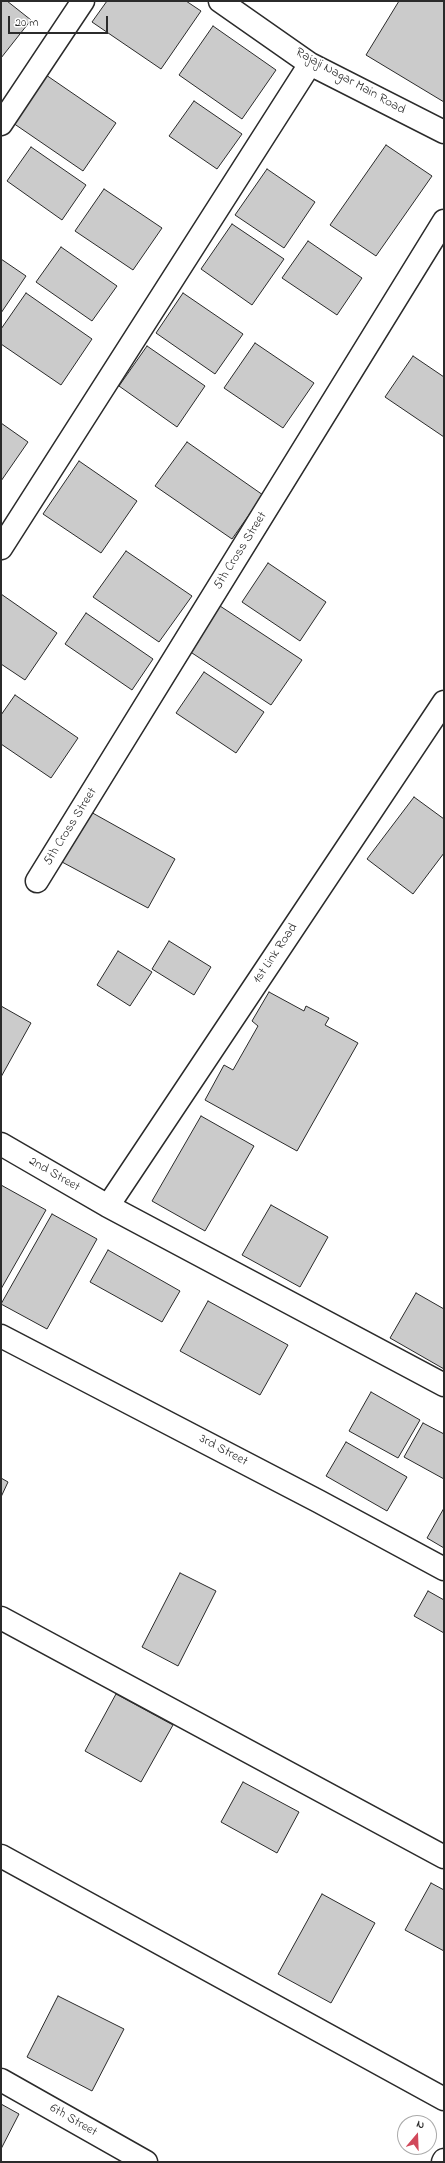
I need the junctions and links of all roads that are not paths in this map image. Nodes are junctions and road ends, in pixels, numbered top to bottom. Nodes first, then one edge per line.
1 (83, 1) edge
2 (220, 1) edge
3 (310, 64) junction
4 (2, 121) edge
5 (444, 132) edge
6 (444, 221) edge
7 (1, 548) edge
8 (444, 702) edge
9 (38, 882) dead end
10 (1, 1144) edge
11 (108, 1206) junction
12 (1, 1336) edge
13 (444, 1385) edge
14 (444, 1569) edge
15 (1, 1618) edge
16 (1, 1856) edge
17 (444, 1857) edge
18 (1, 2080) edge
19 (444, 2099) edge
20 (146, 2162) edge

1 - 4 street
2 - 3 street, Rajaji Nagar Main Road
3 - 5 street, Rajaji Nagar Main Road
3 - 7 street
6 - 9 street, 5th Cross Street
8 - 11 street, 1st Link Road
10 - 11 street, 2nd Street
11 - 13 street, 2nd Street
12 - 14 street, 3rd Street
15 - 17 street
16 - 19 street
18 - 20 street, 6th Street

